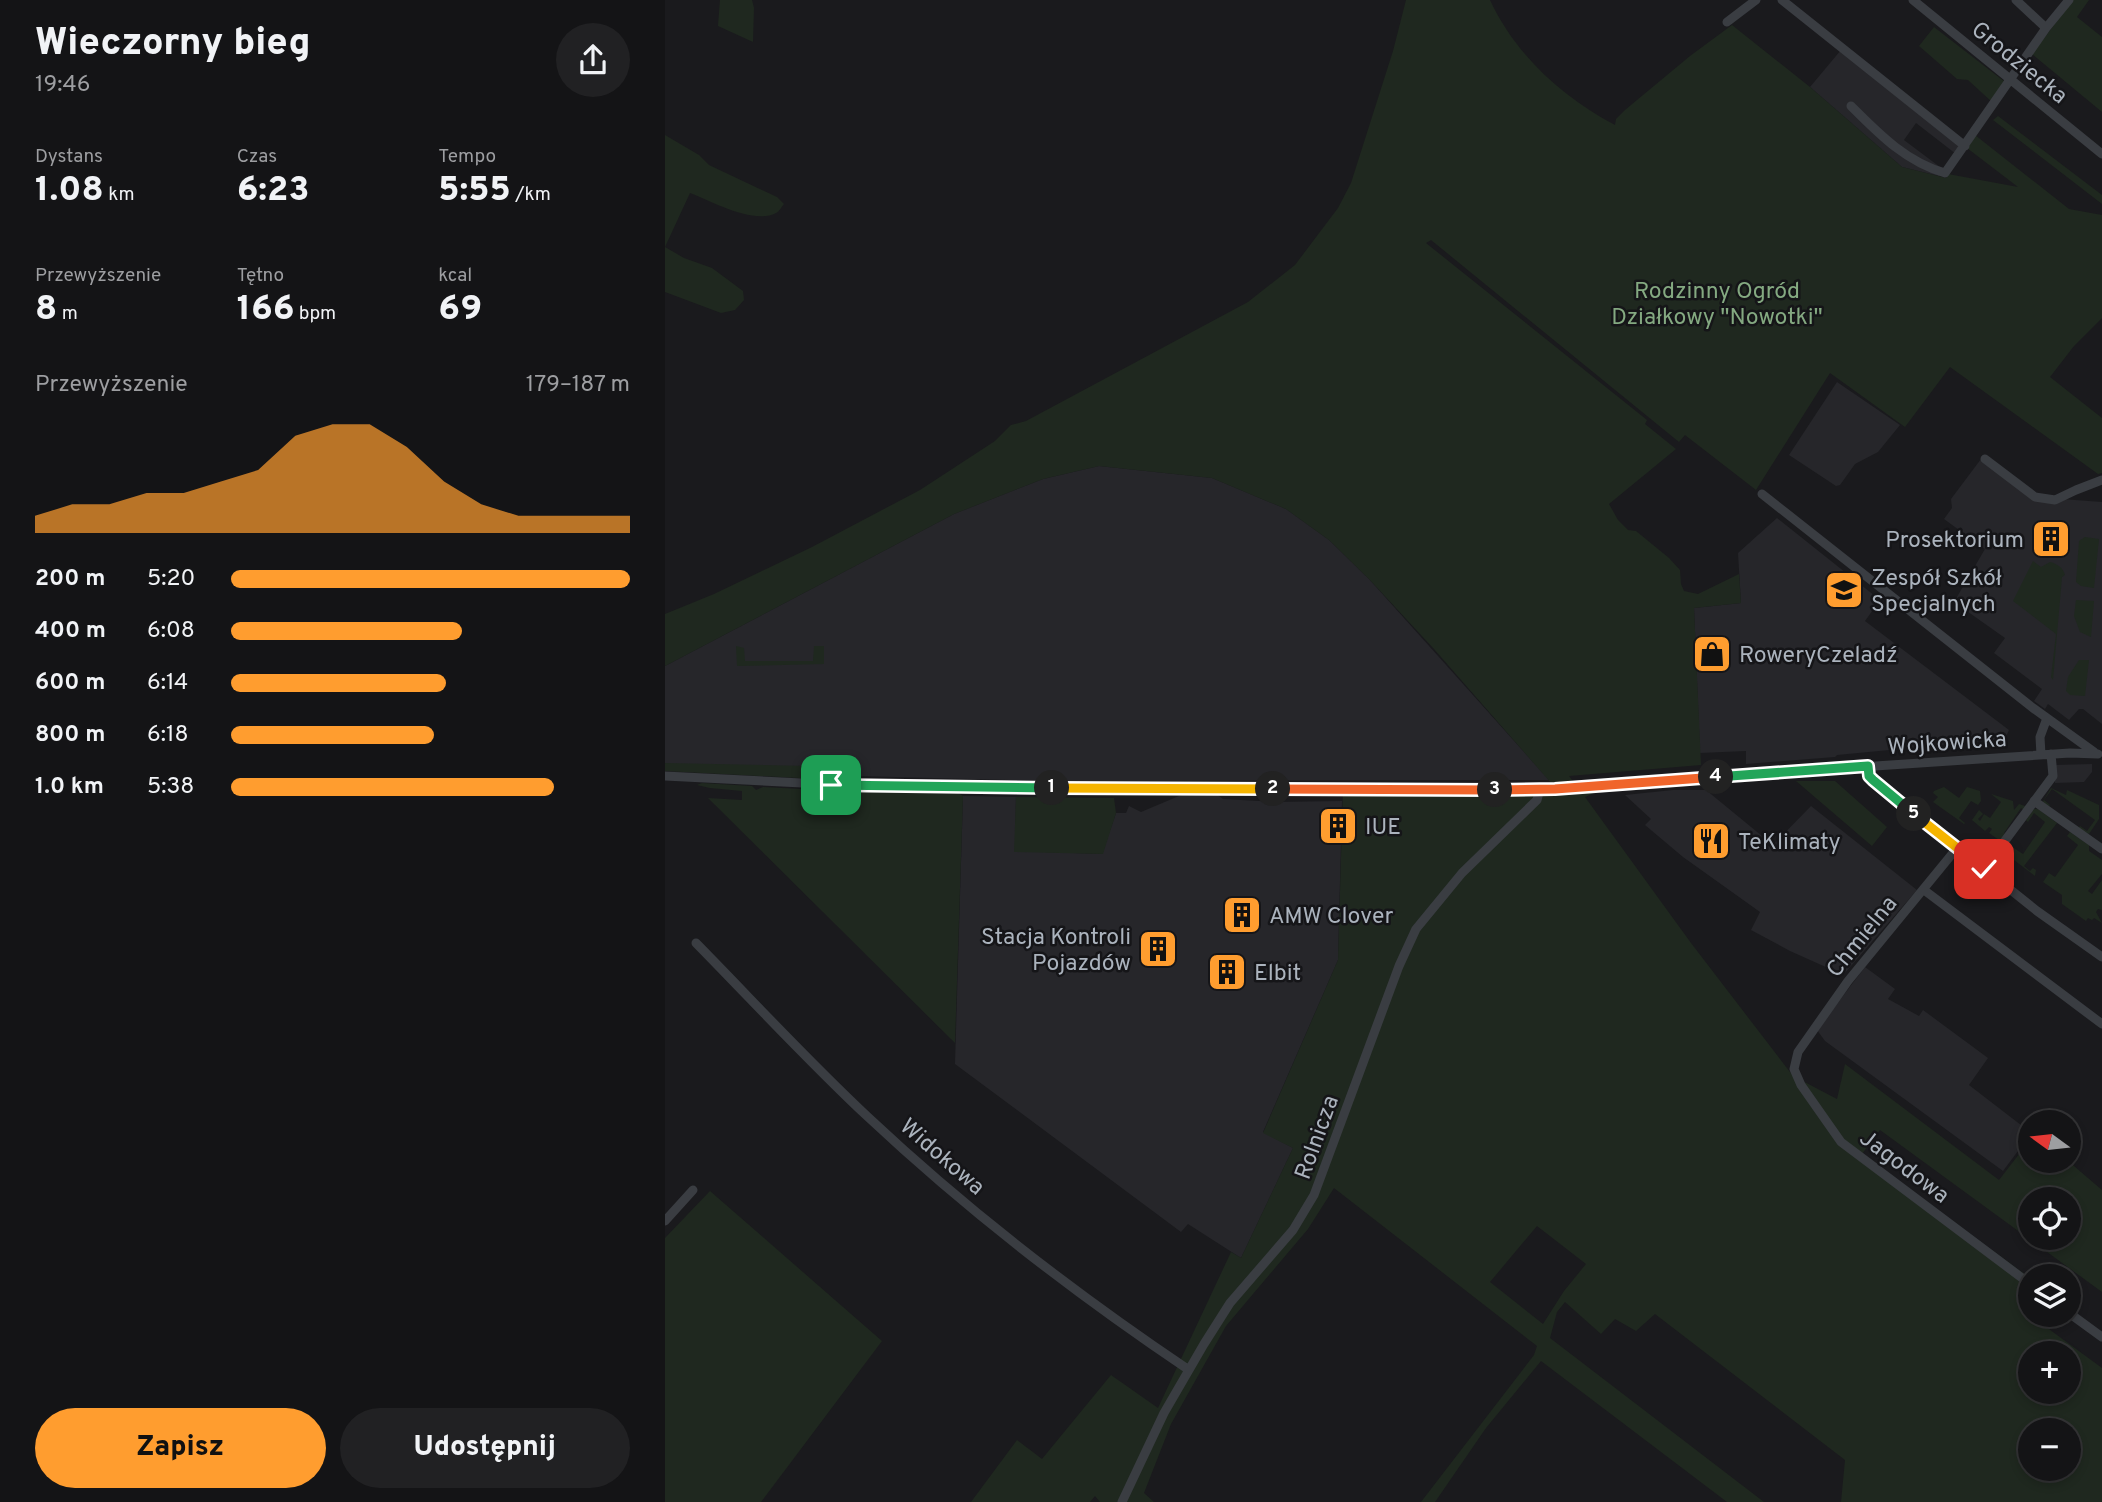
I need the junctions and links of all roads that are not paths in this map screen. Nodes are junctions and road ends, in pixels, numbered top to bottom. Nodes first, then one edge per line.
1 (1756, 0) edge
2 (1782, 0) edge
3 (1913, 0) edge
4 (2016, 0) edge
5 (2069, 0) edge
6 (1727, 22) dead end
7 (2046, 28) junction
8 (2010, 79) junction
9 (1851, 106) dead end
10 (1965, 146) junction
11 (2102, 154) edge
12 (1985, 459) dead end
13 (2102, 480) edge
14 (1762, 494) dead end
15 (2047, 718) junction
16 (2068, 732) junction
17 (2070, 752) junction
18 (2052, 754) junction
19 (2041, 755) junction
20 (2100, 755) edge
21 (1868, 766) junction
22 (665, 776) edge
23 (1541, 789) junction
24 (2034, 801) junction
25 (1957, 848) junction
26 (2102, 849) edge
27 (1984, 869) junction
28 (1924, 890) junction
29 (696, 943) dead end
30 (2102, 957) edge
31 (2102, 1024) edge
32 (1798, 1052) joint
33 (693, 1190) dead end
34 (665, 1221) edge
35 (2018, 1275) edge
36 (2081, 1321) edge
37 (2102, 1337) edge
38 (1189, 1370) junction
39 (1122, 1502) edge

1 - 6 street
2 - 10 street
3 - 8 street, Grodziecka
4 - 7 street
5 - 7 street
7 - 8 street
8 - 10 street
8 - 11 street, Grodziecka
9 - 10 street
12 - 13 street
14 - 15 street
15 - 16 street
15 - 19 street
16 - 17 street
16 - 20 street
17 - 18 street, Wojkowicka
17 - 20 street, Wojkowicka
18 - 19 street, Wojkowicka
18 - 24 street
19 - 21 street, Wojkowicka
21 - 23 street, Wojkowicka
21 - 25 street
22 - 23 street, Wojkowicka
23 - 38 street, Rolnicza
24 - 26 street
24 - 27 street
25 - 27 street
25 - 28 street, Chmielna
27 - 30 street
28 - 31 street
28 - 32 street, Chmielna
29 - 38 street, Widokowa
32 - 35 street, Jagodowa
33 - 34 street
36 - 37 street
38 - 39 street, Rolnicza

